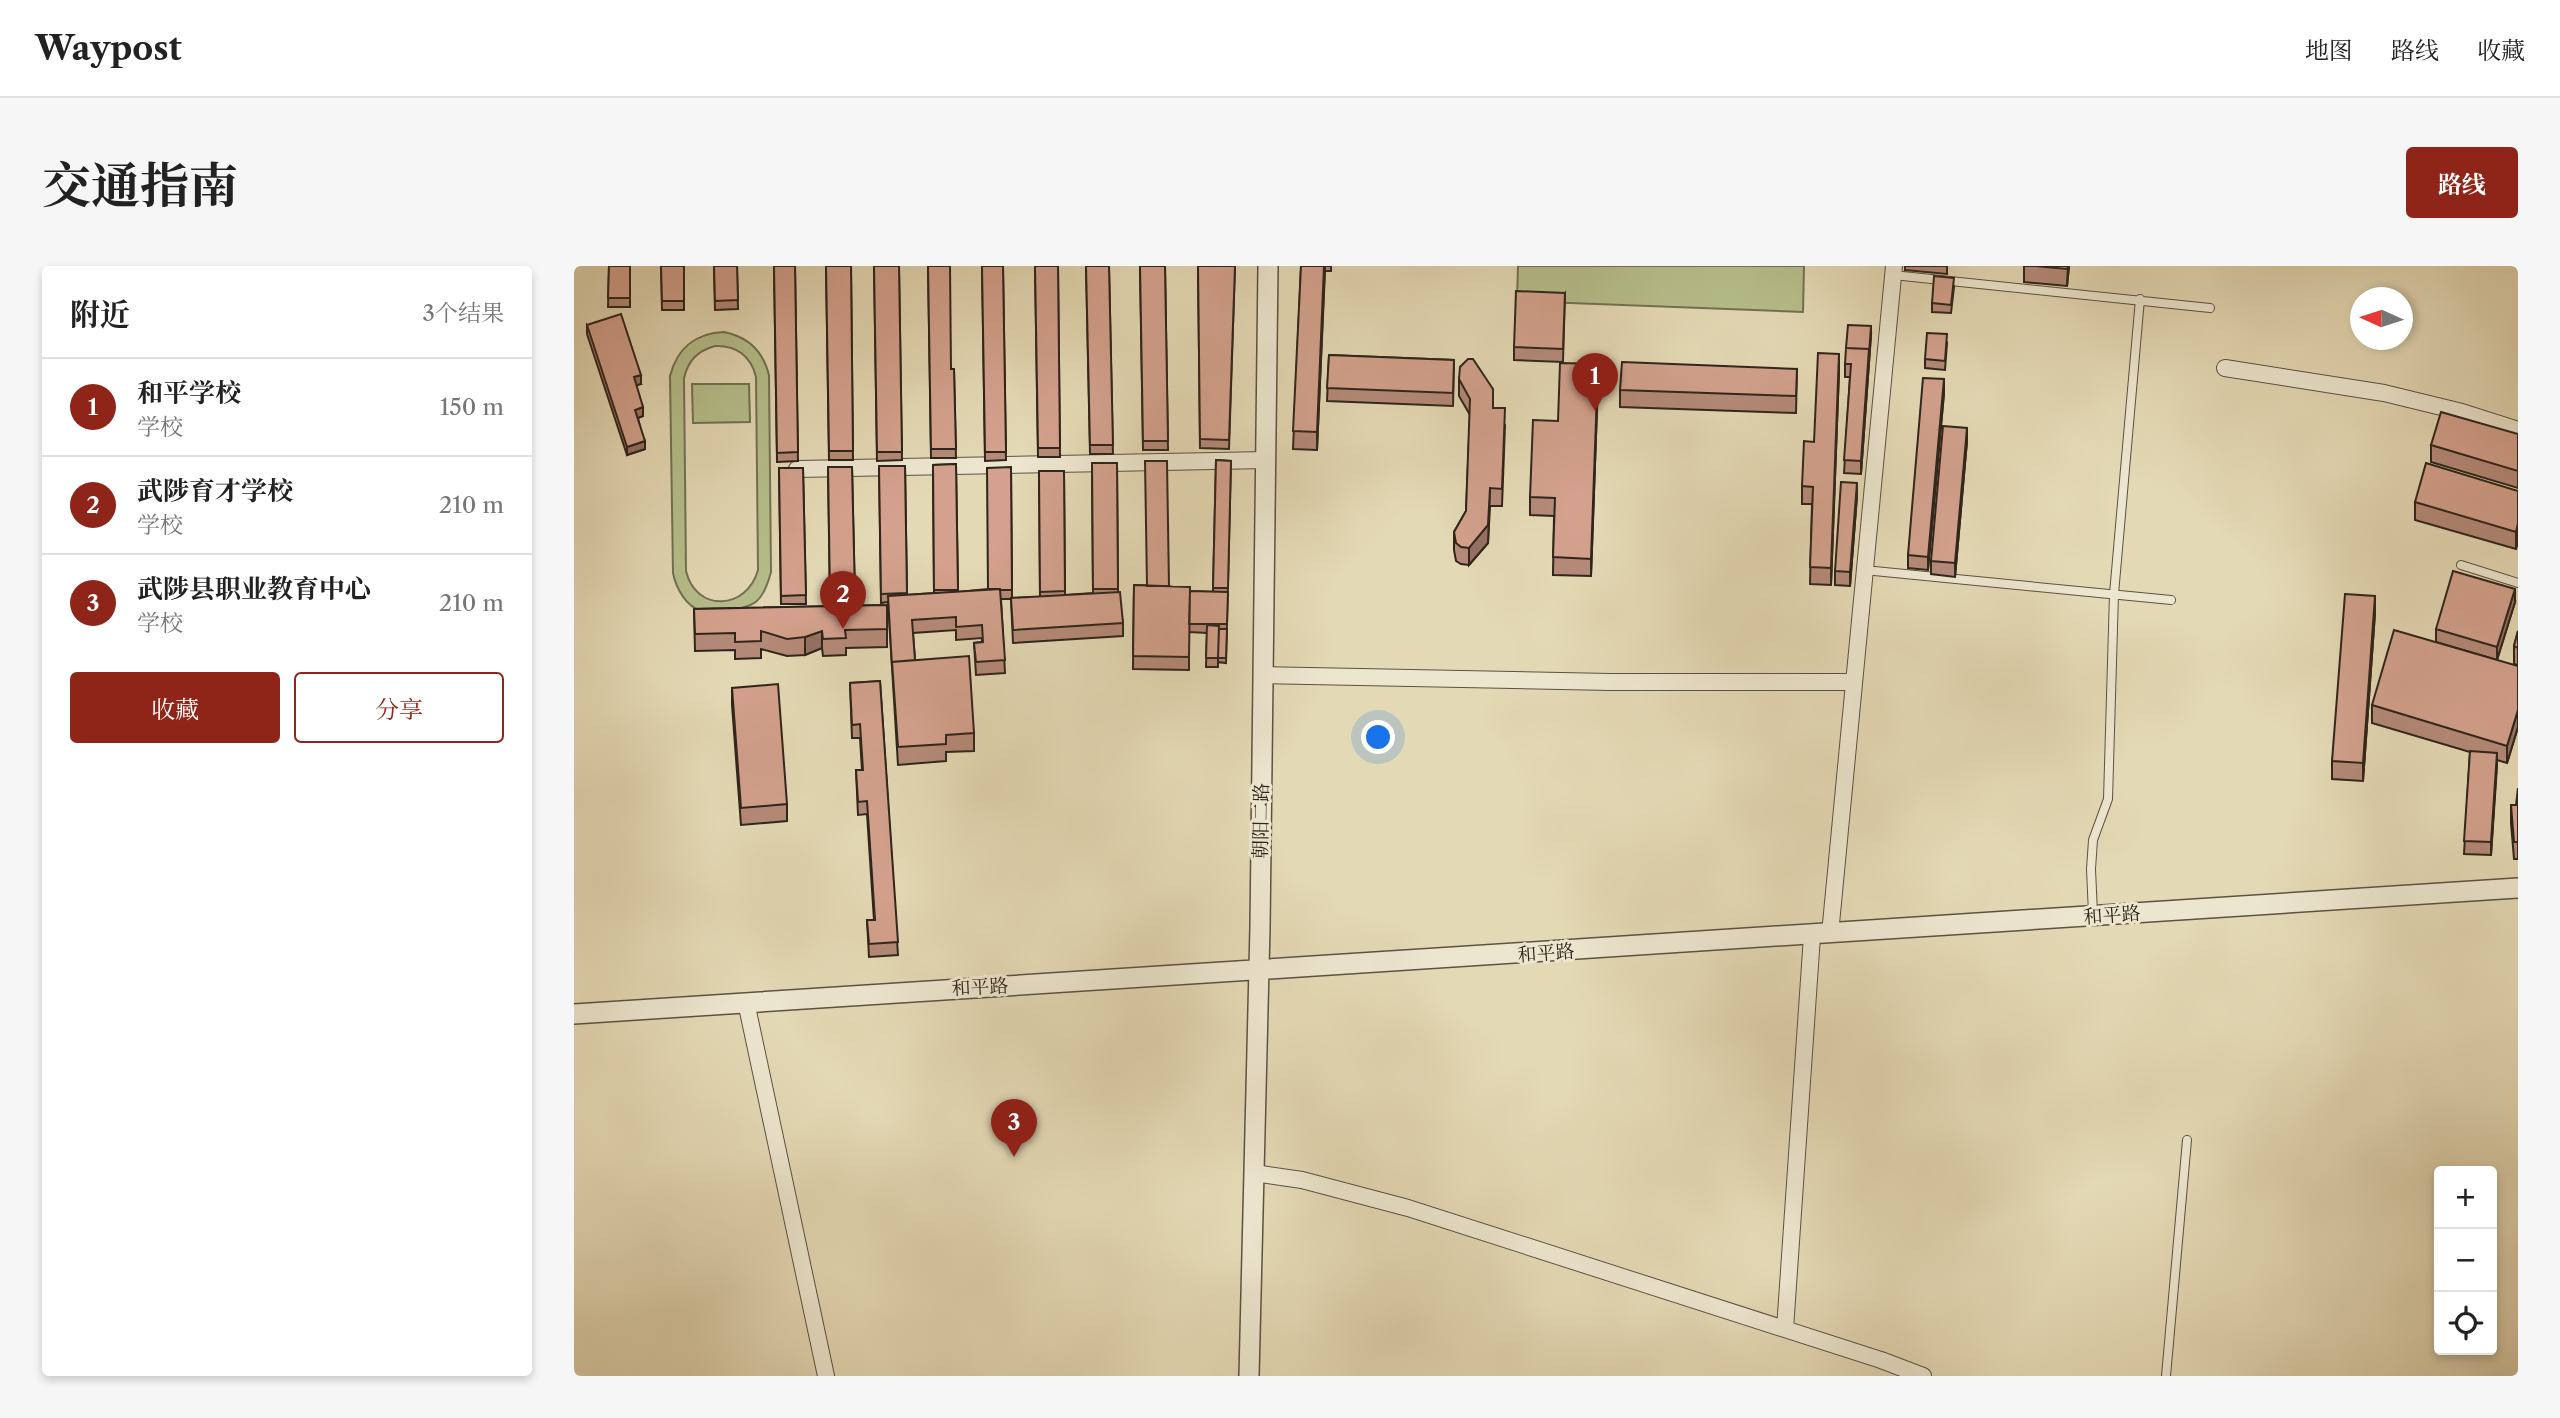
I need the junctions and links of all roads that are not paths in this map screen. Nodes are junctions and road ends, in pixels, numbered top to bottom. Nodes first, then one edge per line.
1 (1268, 266) edge
2 (1893, 271) edge
3 (2140, 299) junction
4 (2210, 308) dead end
5 (2225, 368) dead end
6 (2518, 430) edge
7 (1266, 460) junction
8 (797, 469) edge
9 (2461, 565) dead end
10 (1864, 569) junction
11 (2518, 583) edge
12 (2114, 594) junction
13 (2171, 600) dead end
14 (1263, 675) junction
15 (1854, 682) junction
16 (2518, 888) edge
17 (2093, 917) junction
18 (1821, 935) junction
19 (1258, 970) junction
20 (746, 1002) junction
21 (574, 1014) edge
22 (2187, 1140) dead end
23 (1254, 1173) junction
24 (1784, 1329) junction
25 (826, 1376) edge
26 (1249, 1376) edge
27 (1923, 1376) edge
28 (2166, 1376) edge

1 - 7 street, 朝阳二路
2 - 3 lane
2 - 10 street
3 - 4 lane
3 - 12 lane
5 - 6 street
7 - 8 street
7 - 14 street, 朝阳二路
9 - 11 lane
10 - 12 lane
10 - 15 street
12 - 13 lane
12 - 17 lane
14 - 15 street
14 - 19 street, 朝阳二路
15 - 18 street
16 - 17 street, 和平路
17 - 18 street, 和平路
18 - 19 street, 和平路
18 - 24 street
19 - 20 street, 和平路
19 - 23 street, 朝阳二路
20 - 21 street, 和平路
20 - 25 street
22 - 28 lane
23 - 24 street
23 - 26 street, 朝阳二路
24 - 27 street

